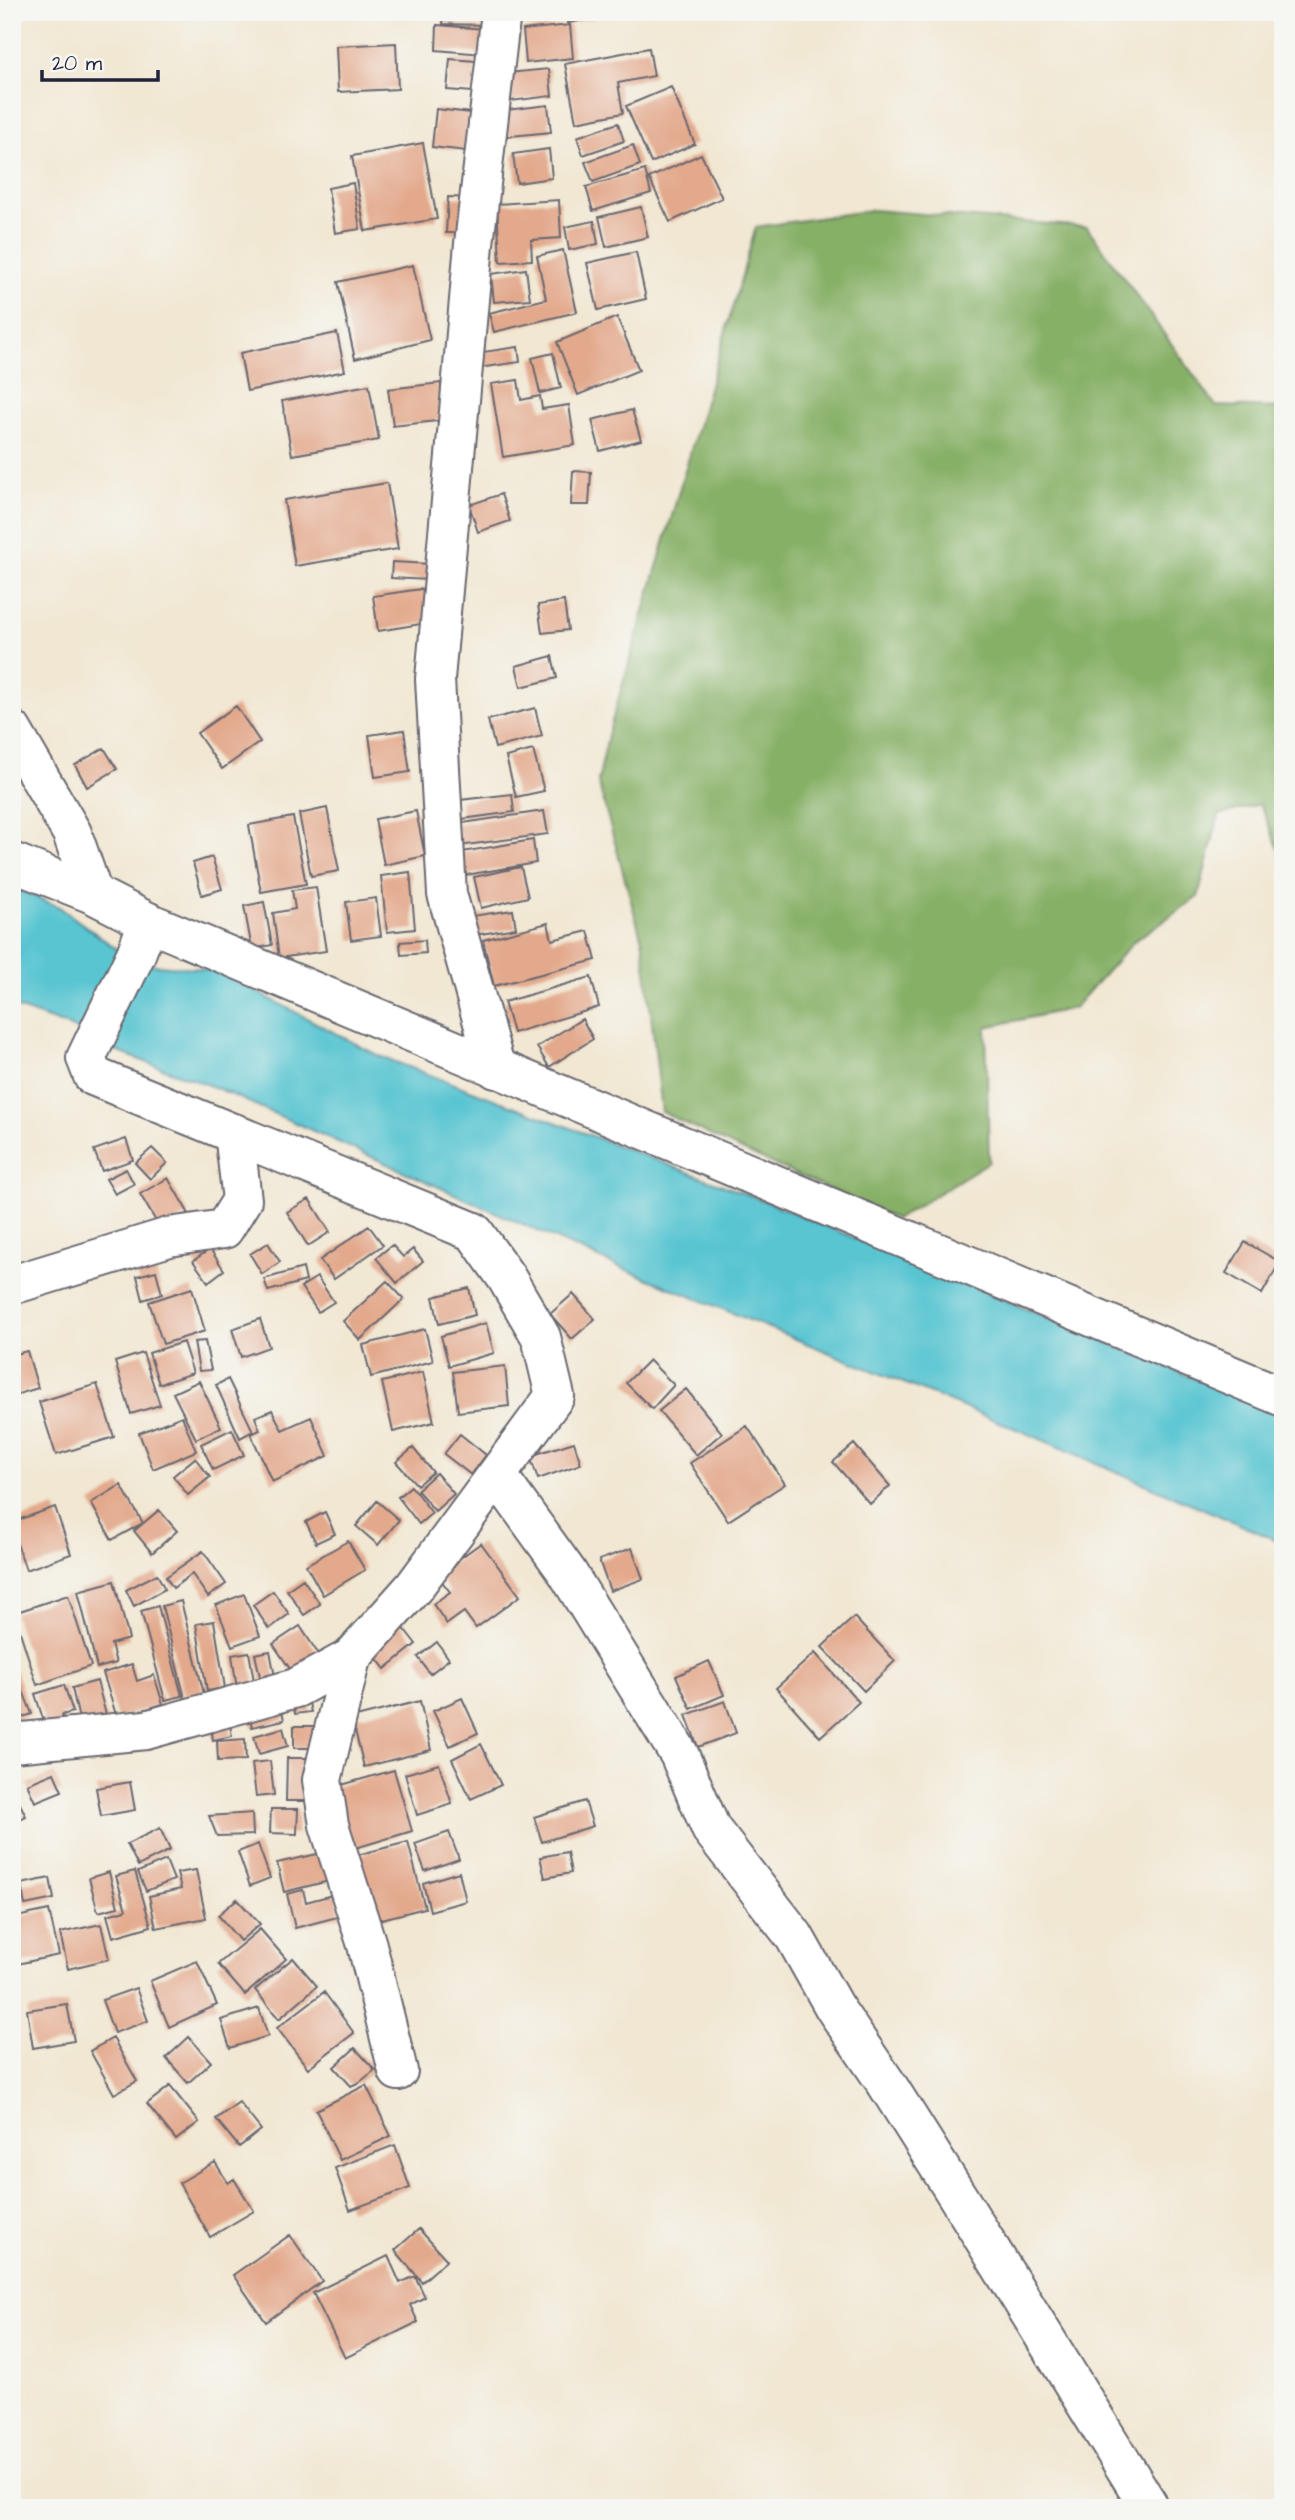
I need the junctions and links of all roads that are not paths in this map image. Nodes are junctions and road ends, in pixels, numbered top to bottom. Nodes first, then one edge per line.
1 (501, 12) edge
2 (12, 730) edge
3 (12, 862) edge
4 (93, 894) junction
5 (142, 938) junction
6 (496, 1069) junction
7 (234, 1133) junction
8 (12, 1285) edge
9 (1283, 1397) edge
10 (498, 1476) junction
11 (351, 1658) junction
12 (12, 1743) edge
13 (398, 2071) dead end
14 (1150, 2508) edge

1 - 6 street
2 - 4 street
3 - 4 street
4 - 5 street
5 - 6 street
5 - 7 street
6 - 9 street
7 - 8 street
7 - 10 street
10 - 11 street
10 - 14 street
11 - 12 street
11 - 13 street

